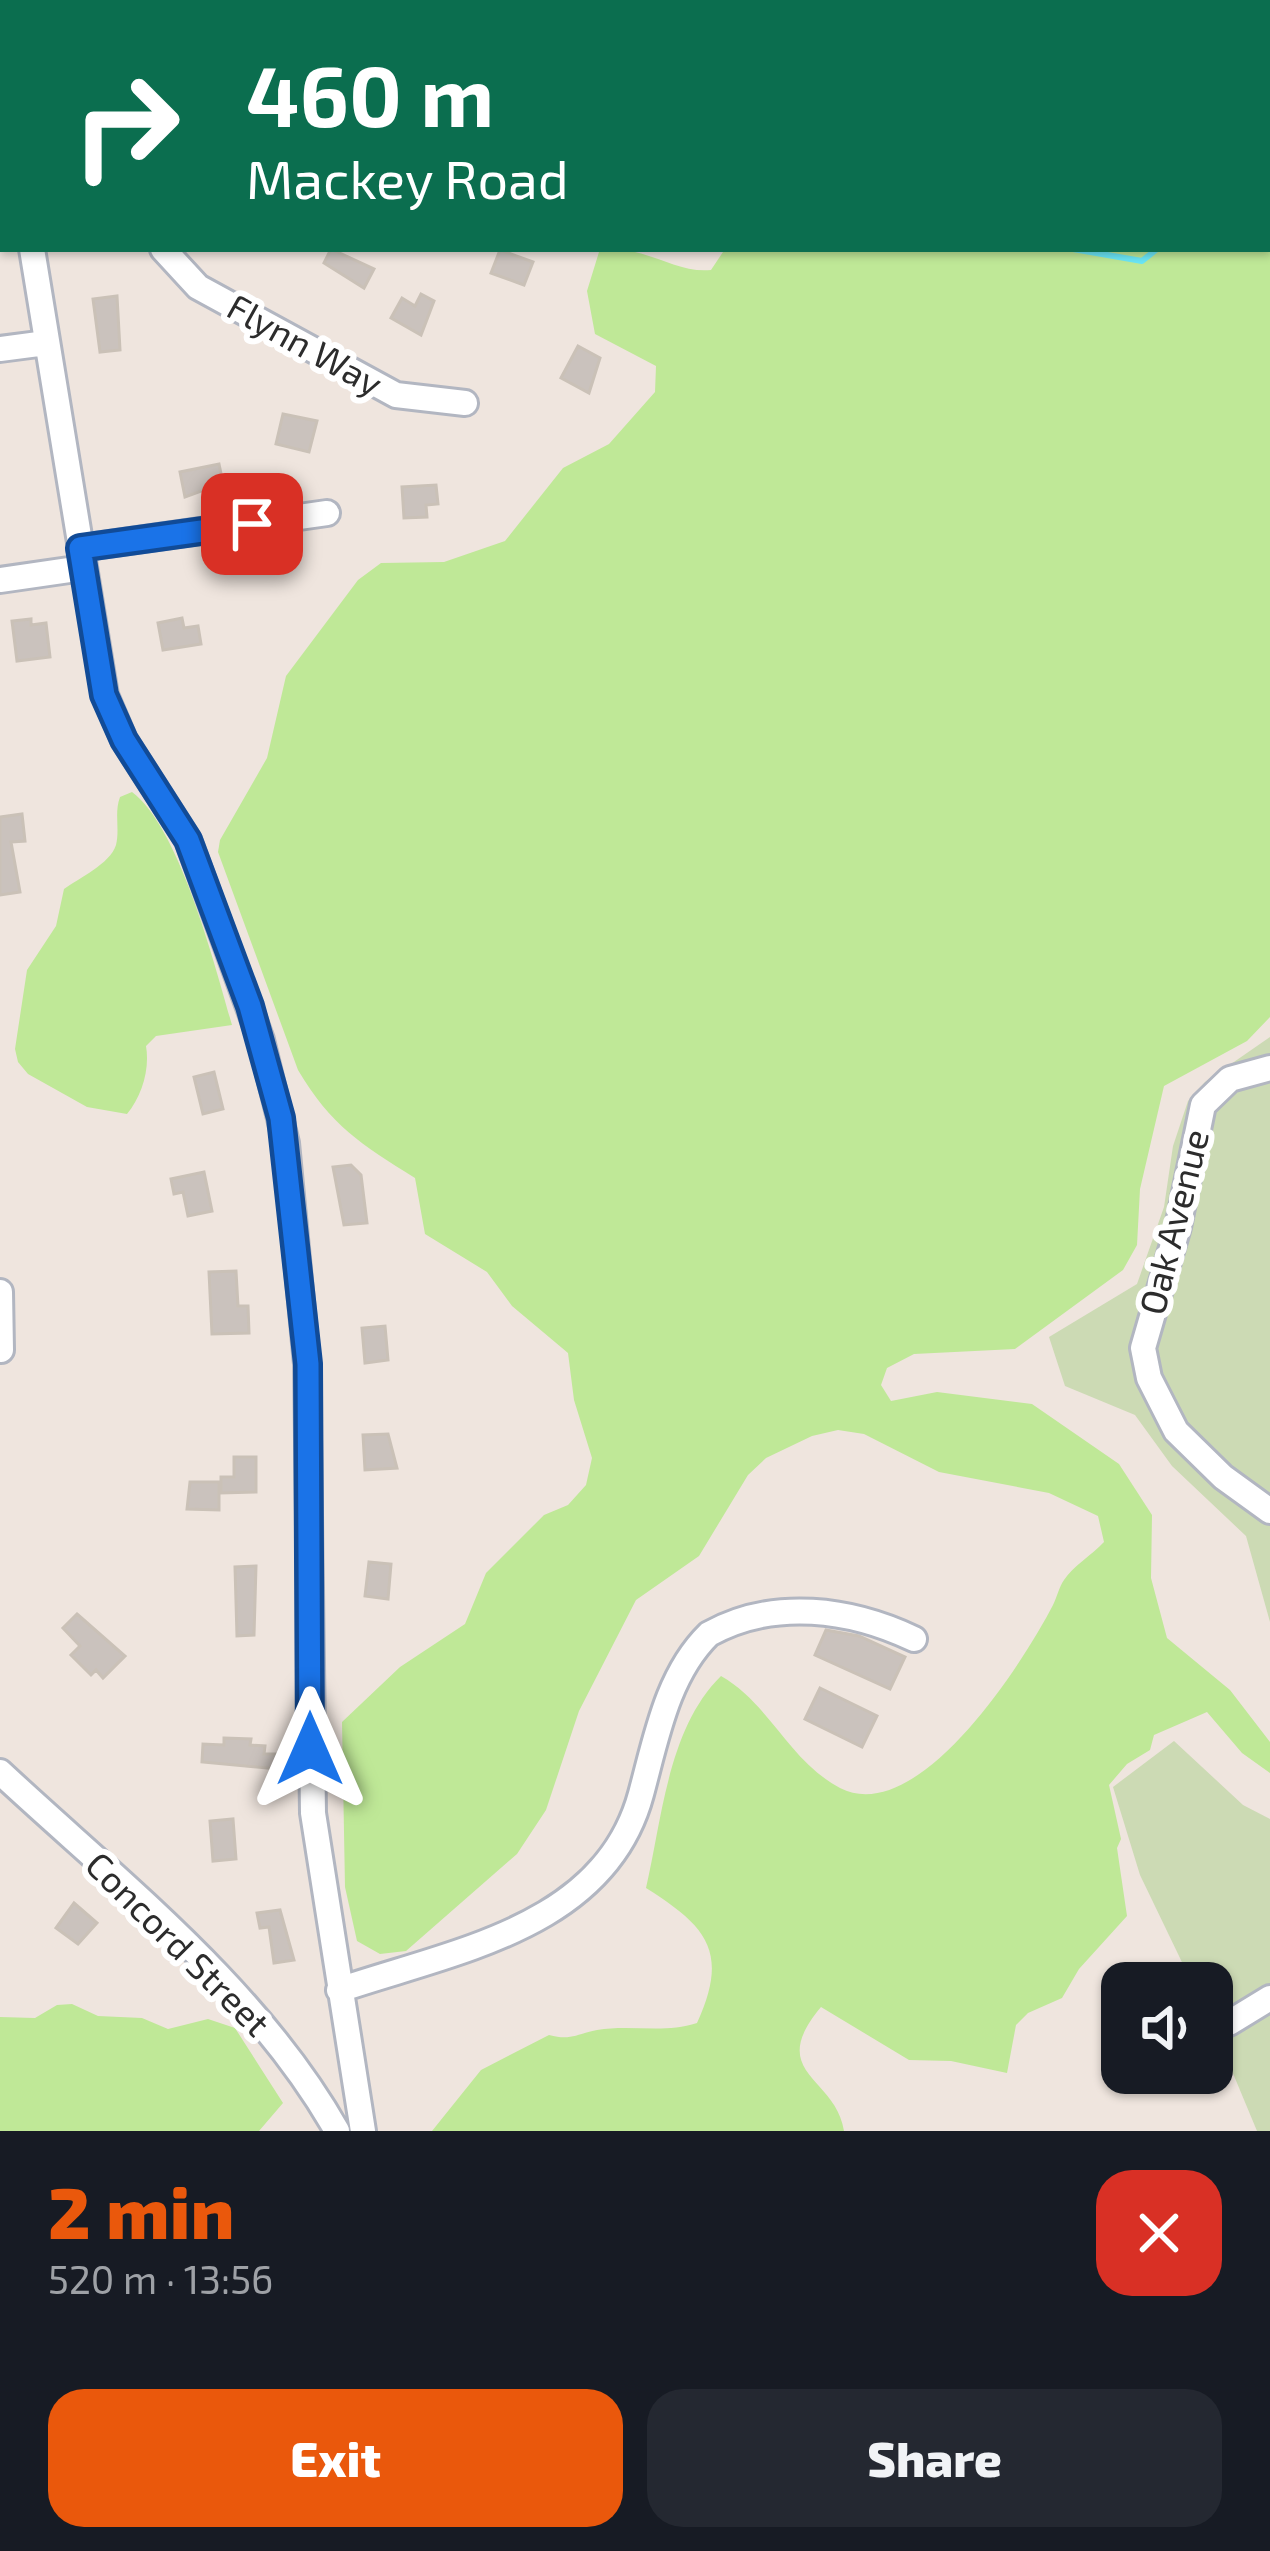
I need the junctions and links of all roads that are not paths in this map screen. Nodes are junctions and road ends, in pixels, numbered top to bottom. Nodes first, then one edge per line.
1 (32, 252) edge
2 (166, 252) edge
3 (46, 344) junction
4 (0, 350) edge
5 (464, 403) dead end
6 (327, 513) dead end
7 (81, 558) junction
8 (0, 580) edge
9 (1270, 1068) edge
10 (0, 1292) edge
11 (1, 1350) edge
12 (1270, 1511) edge
13 (914, 1639) dead end
14 (0, 1772) edge
15 (339, 1990) junction
16 (1270, 1998) edge
17 (1233, 2021) edge
18 (356, 2076) junction
19 (314, 2091) junction
20 (337, 2131) edge
21 (363, 2131) edge

1 - 3 street
2 - 5 street, Flynn Way
3 - 4 street
3 - 7 street
6 - 7 street
7 - 8 street
7 - 15 street
9 - 12 street, Oak Avenue
10 - 11 street
13 - 15 street
14 - 19 street, Concord Street
15 - 18 street
16 - 17 street
18 - 19 street
18 - 21 street
19 - 20 street, Concord Street

